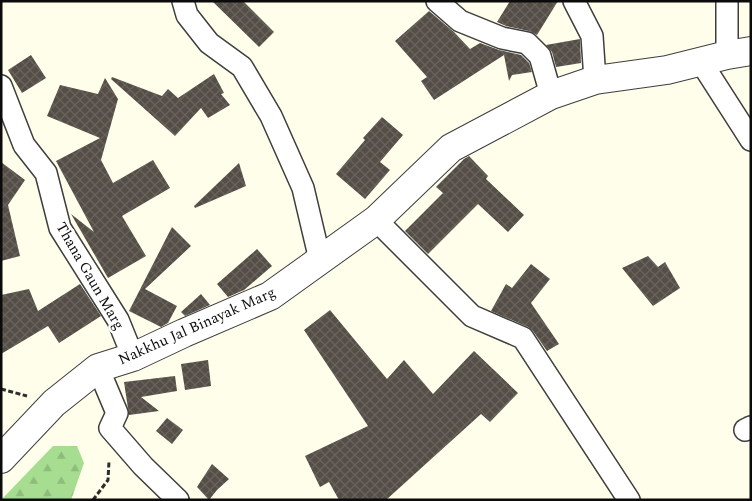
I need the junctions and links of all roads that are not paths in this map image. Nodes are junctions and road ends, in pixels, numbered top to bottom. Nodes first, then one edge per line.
1 (183, 1) edge
2 (437, 1) edge
3 (574, 1) edge
4 (727, 1) edge
5 (739, 53) edge
6 (701, 62) junction
7 (595, 80) junction
8 (1, 86) edge
9 (550, 95) junction
10 (751, 140) edge
11 (376, 220) junction
12 (320, 260) junction
13 (133, 357) junction
14 (98, 368) junction
15 (1, 459) edge
16 (178, 500) edge
17 (629, 500) edge

1 - 12 street
2 - 9 street
3 - 7 street
4 - 5 street
5 - 6 street, Nakkhu Jal Binayak Marg
6 - 7 street, Nakkhu Jal Binayak Marg
6 - 10 street
7 - 9 street, Nakkhu Jal Binayak Marg
8 - 13 street, Thana Gaun Marg
9 - 11 street, Nakkhu Jal Binayak Marg
11 - 12 street, Nakkhu Jal Binayak Marg
11 - 17 street
12 - 13 street, Nakkhu Jal Binayak Marg
13 - 14 street, Nakkhu Jal Binayak Marg
14 - 15 street, Nakkhu Jal Binayak Marg
14 - 16 street

